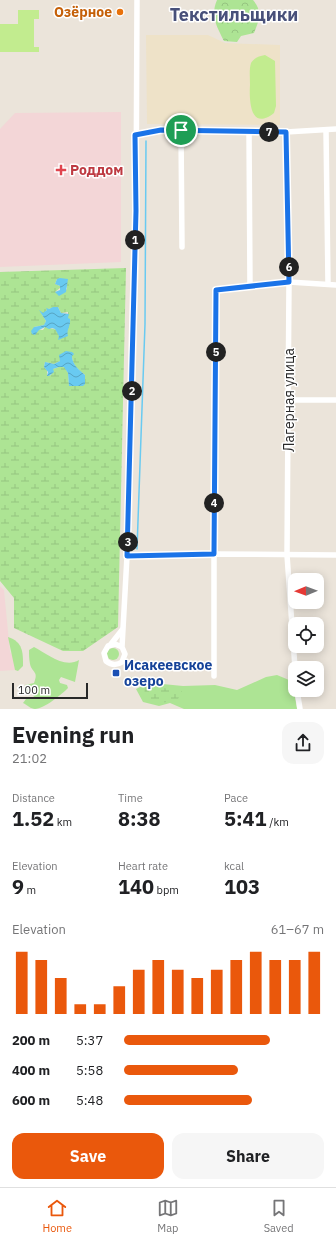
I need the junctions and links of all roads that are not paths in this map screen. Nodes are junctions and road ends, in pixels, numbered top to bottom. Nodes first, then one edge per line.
1 (137, 0) edge
2 (336, 129) edge
3 (181, 130) junction
4 (326, 130) junction
5 (249, 132) junction
6 (286, 132) junction
7 (135, 135) junction
8 (182, 247) dead end
9 (289, 282) junction
10 (328, 284) junction
11 (336, 285) edge
12 (250, 287) junction
13 (289, 400) junction
14 (336, 400) edge
15 (214, 554) junction
16 (287, 555) junction
17 (336, 555) edge
18 (127, 556) junction
19 (123, 628) junction
20 (111, 644) junction
21 (122, 647) junction
22 (295, 661) edge
23 (214, 676) dead end
24 (298, 697) edge
25 (300, 709) edge

1 - 7 street
2 - 4 street
3 - 5 street
3 - 7 street
3 - 8 street
4 - 6 street
4 - 10 street
5 - 6 street
5 - 12 street
6 - 9 street, Лагерная улица
7 - 18 street
9 - 10 street
9 - 12 street
9 - 13 street, Лагерная улица
10 - 11 street
12 - 15 street
13 - 14 street
13 - 16 street, Лагерная улица
15 - 16 street
15 - 18 street
15 - 23 street
16 - 17 street
16 - 22 street, Лагерная улица
18 - 19 street
19 - 20 street
19 - 21 street
20 - 21 street
20 - 21 street
24 - 25 street

